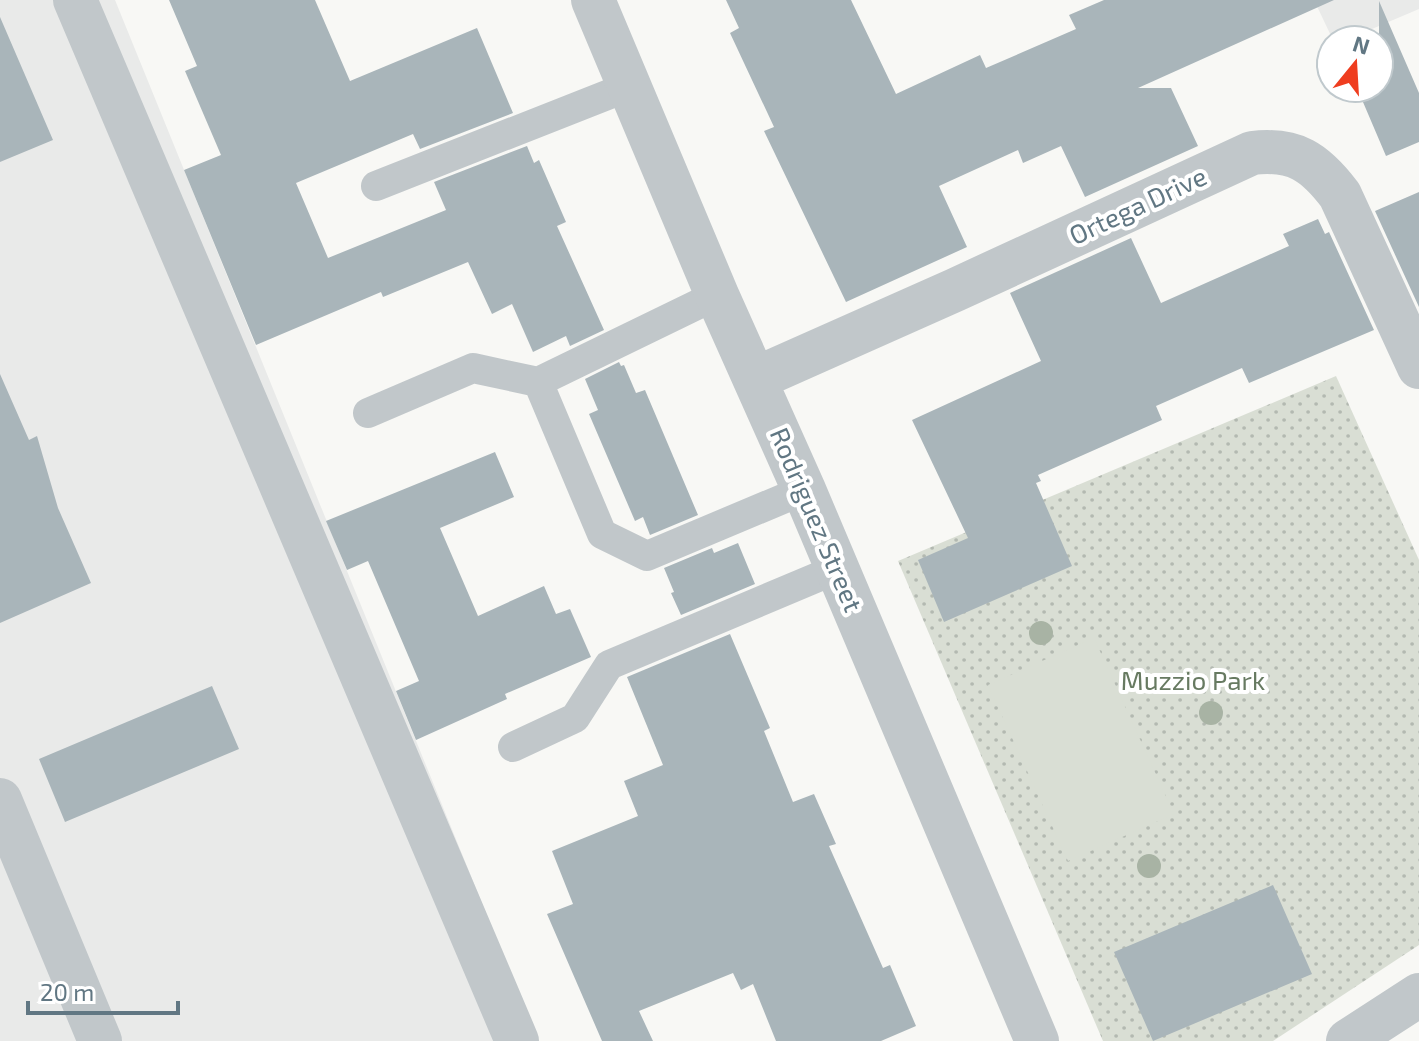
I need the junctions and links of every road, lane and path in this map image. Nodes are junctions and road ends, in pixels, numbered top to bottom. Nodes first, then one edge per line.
1 (75, 0) edge
2 (593, 0) edge
3 (630, 86) junction
4 (376, 186) dead end
5 (717, 295) junction
6 (1419, 367) edge
7 (755, 379) junction
8 (538, 382) junction
9 (368, 413) dead end
10 (804, 490) junction
11 (837, 569) junction
12 (513, 747) dead end
13 (0, 800) edge
14 (1419, 995) edge
15 (1354, 1039) edge
16 (100, 1041) edge
17 (517, 1041) edge
18 (1037, 1041) edge

1 - 17 street
2 - 3 street, Rodriguez Street
3 - 4 lane
3 - 5 street, Rodriguez Street
5 - 7 street, Rodriguez Street
5 - 8 lane
6 - 7 street, Ortega Drive
7 - 10 street, Rodriguez Street
8 - 9 lane
8 - 10 lane
10 - 11 street, Rodriguez Street
11 - 12 lane
11 - 18 street, Rodriguez Street
13 - 16 street
14 - 15 street

